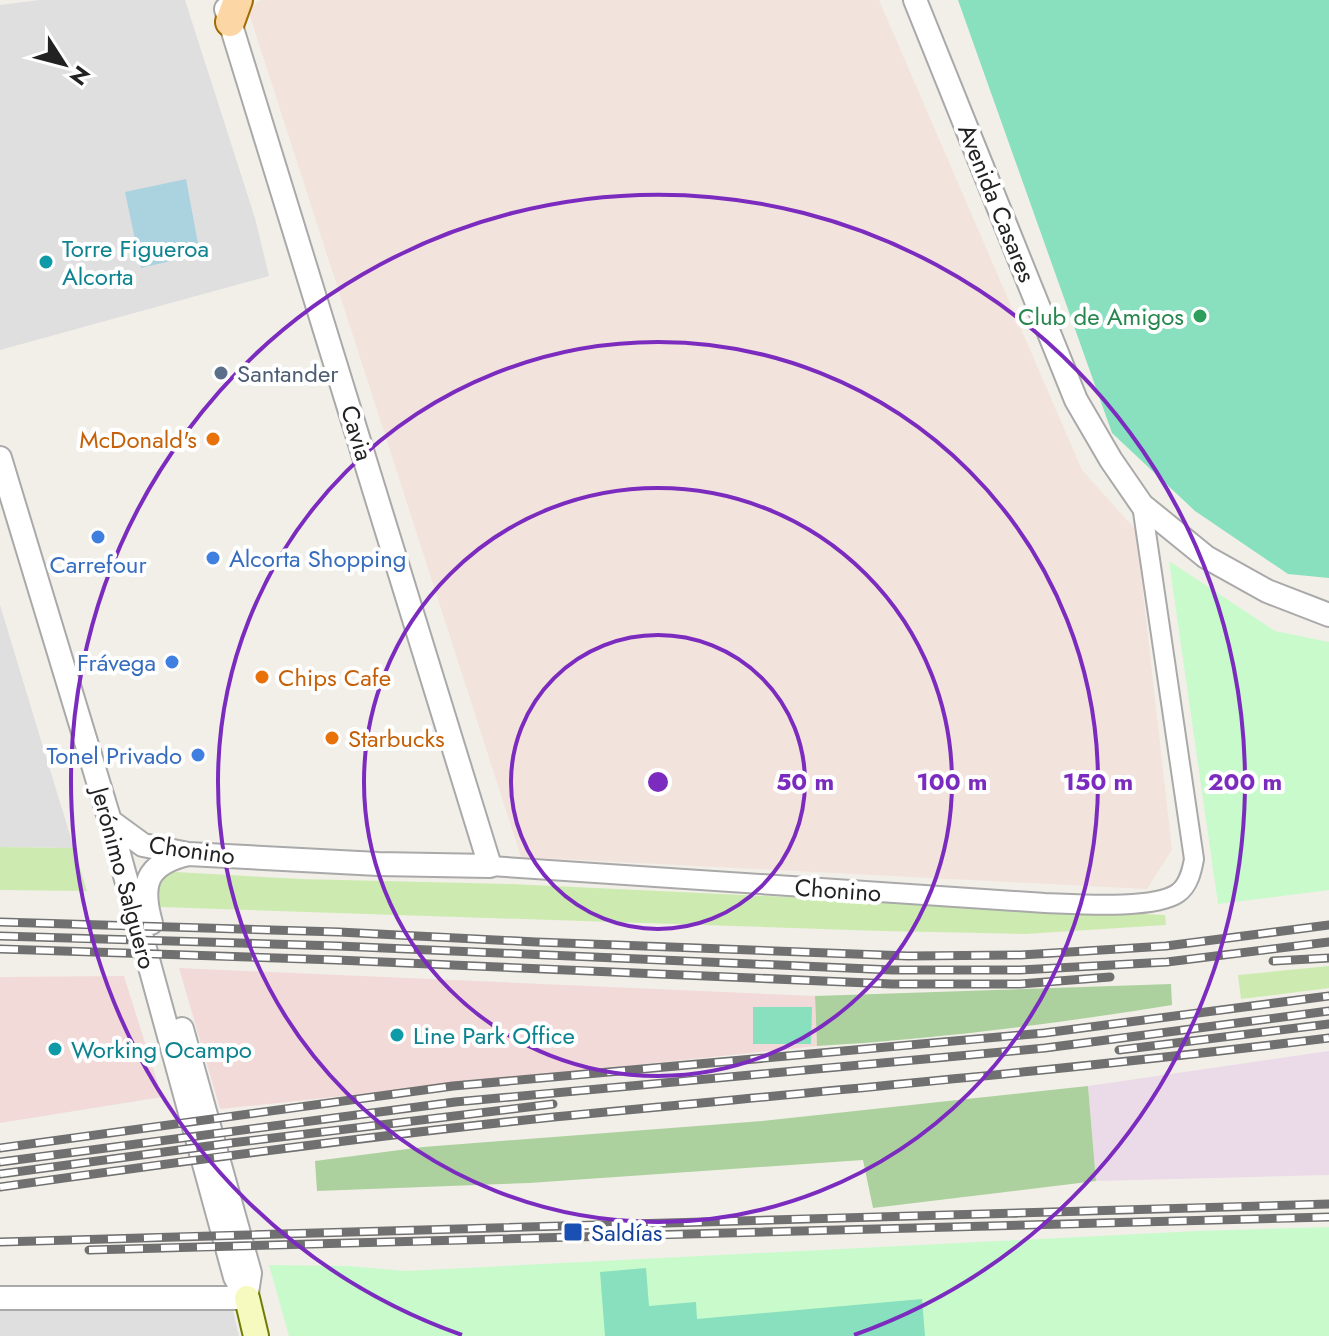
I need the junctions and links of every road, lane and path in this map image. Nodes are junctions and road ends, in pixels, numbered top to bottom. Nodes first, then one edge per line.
1 (915, 0) edge
2 (231, 7) edge
3 (0, 458) edge
4 (1142, 505) junction
5 (1329, 615) edge
6 (110, 821) junction
7 (188, 854) junction
8 (490, 866) junction
9 (0, 1298) edge
10 (247, 1298) junction
11 (257, 1334) edge

1 - 4 street, Avenida Casares
2 - 8 street, Cavia
3 - 6 street, Jerónimo Salguero
4 - 5 street, Avenida Casares
4 - 8 street, Chonino
6 - 7 street, Chonino
6 - 10 street, Jerónimo Salguero
7 - 8 street, Chonino
7 - 10 street, Jerónimo Salguero
9 - 10 street
10 - 11 main road, Jerónimo Salguero

